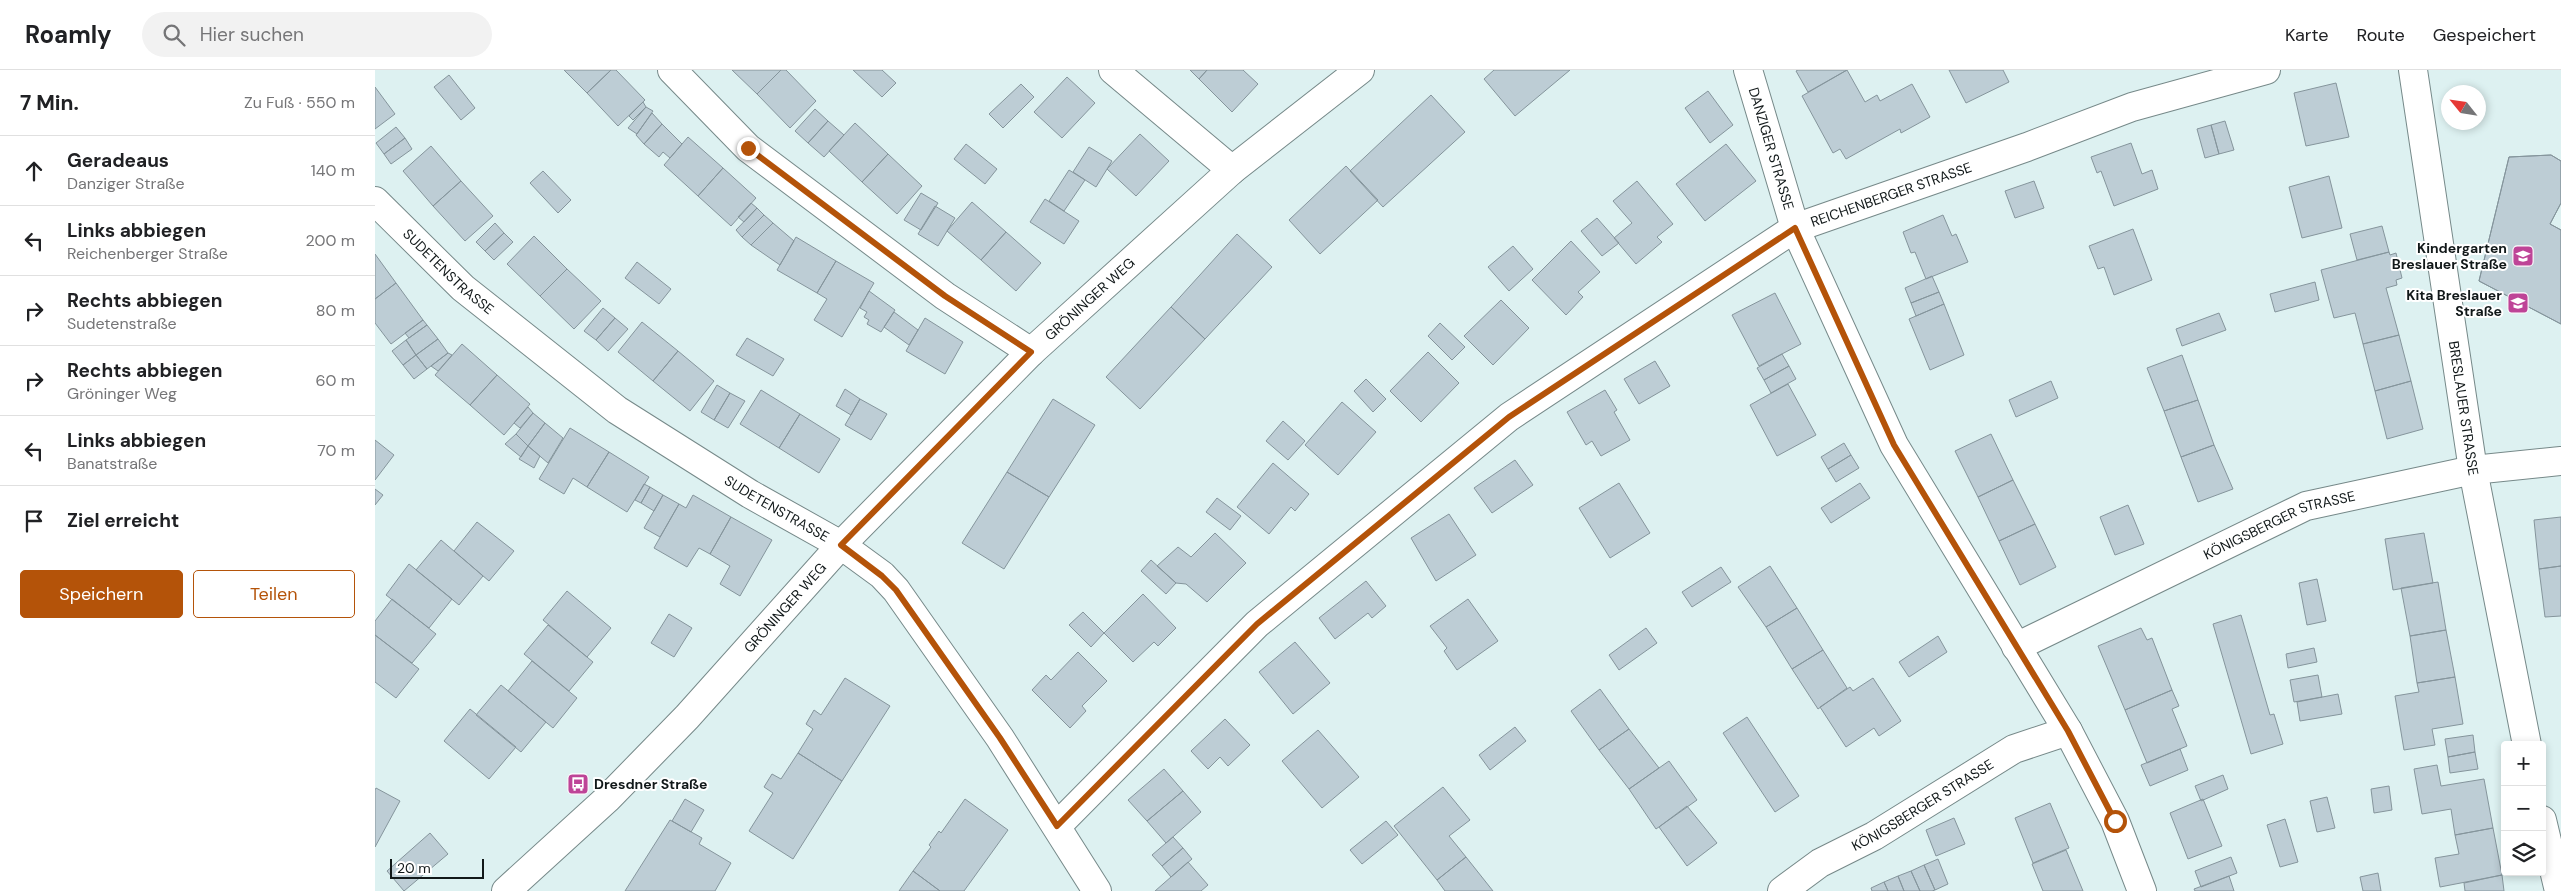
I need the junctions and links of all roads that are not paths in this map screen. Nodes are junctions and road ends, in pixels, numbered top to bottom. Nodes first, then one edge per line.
1 (672, 70) edge
2 (1113, 70) edge
3 (1359, 70) edge
4 (1748, 70) edge
5 (2266, 70) edge
6 (2413, 70) edge
7 (1232, 170) junction
8 (375, 201) edge
9 (1795, 228) junction
10 (1031, 352) junction
11 (2561, 461) edge
12 (2473, 470) junction
13 (841, 545) junction
14 (2016, 647) junction
15 (2068, 731) junction
16 (2526, 741) edge
17 (1057, 826) junction
18 (2550, 834) edge
19 (506, 891) edge
20 (1097, 891) edge
21 (1782, 891) edge
22 (2142, 891) edge
23 (2559, 891) edge

1 - 10 street
2 - 7 street
3 - 7 street, GRÖNINGER WEG
4 - 9 street, DANZIGER STRASSE
5 - 9 street, REICHENBERGER STRASSE
6 - 12 street, BRESLAUER STRASSE
7 - 10 street, GRÖNINGER WEG
8 - 13 street, SUDETENSTRASSE
9 - 14 street, DANZIGER STRASSE
9 - 17 street, REICHENBERGER STRASSE
10 - 13 street, GRÖNINGER WEG
11 - 12 street, KÖNIGSBERGER STRASSE
12 - 14 street, KÖNIGSBERGER STRASSE
12 - 16 street, BRESLAUER STRASSE
13 - 17 street, SUDETENSTRASSE
13 - 19 street, GRÖNINGER WEG
14 - 15 street, DANZIGER STRASSE
15 - 21 street, KÖNIGSBERGER STRASSE
15 - 22 street, DANZIGER STRASSE
17 - 20 street, SUDETENSTRASSE
18 - 23 street

